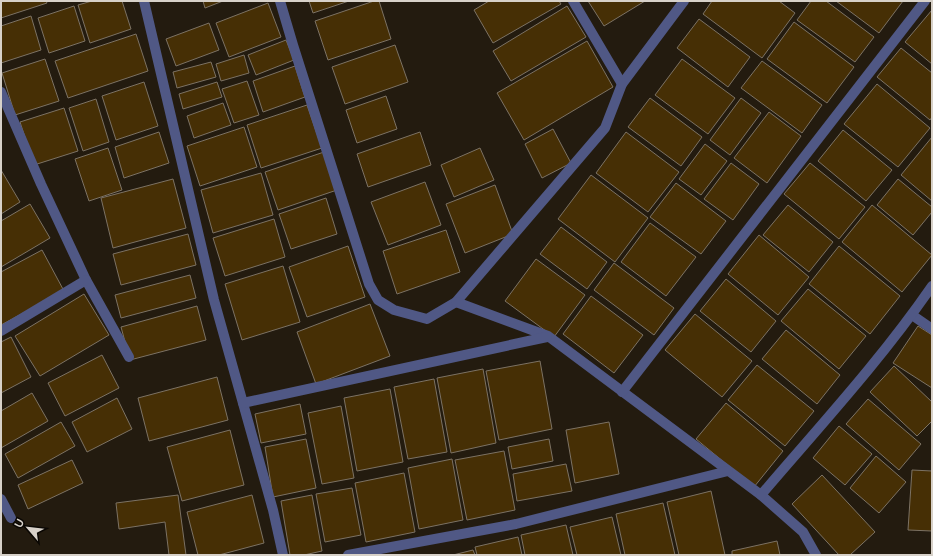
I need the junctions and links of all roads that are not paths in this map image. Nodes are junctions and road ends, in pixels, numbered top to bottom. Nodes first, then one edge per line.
1 (144, 1) edge
2 (280, 1) edge
3 (573, 1) edge
4 (684, 1) edge
5 (925, 1) edge
6 (622, 84) junction
7 (1, 92) edge
8 (86, 280) junction
9 (932, 286) edge
10 (456, 302) junction
11 (912, 315) junction
12 (932, 329) edge
13 (1, 331) edge
14 (548, 336) junction
15 (129, 357) dead end
16 (622, 392) junction
17 (243, 403) junction
18 (728, 471) junction
19 (761, 495) junction
20 (1, 499) edge
21 (11, 518) dead end
22 (283, 555) edge
23 (348, 555) edge
24 (816, 555) edge

1 - 17 street
2 - 10 street
3 - 6 street
4 - 6 street
5 - 16 street
6 - 10 street
7 - 8 street
8 - 13 street
8 - 15 street
9 - 11 street
10 - 14 street
11 - 12 street
11 - 19 street
14 - 16 street
14 - 17 street
16 - 18 street
17 - 22 street
18 - 19 street
18 - 23 street
19 - 24 street
20 - 21 street

